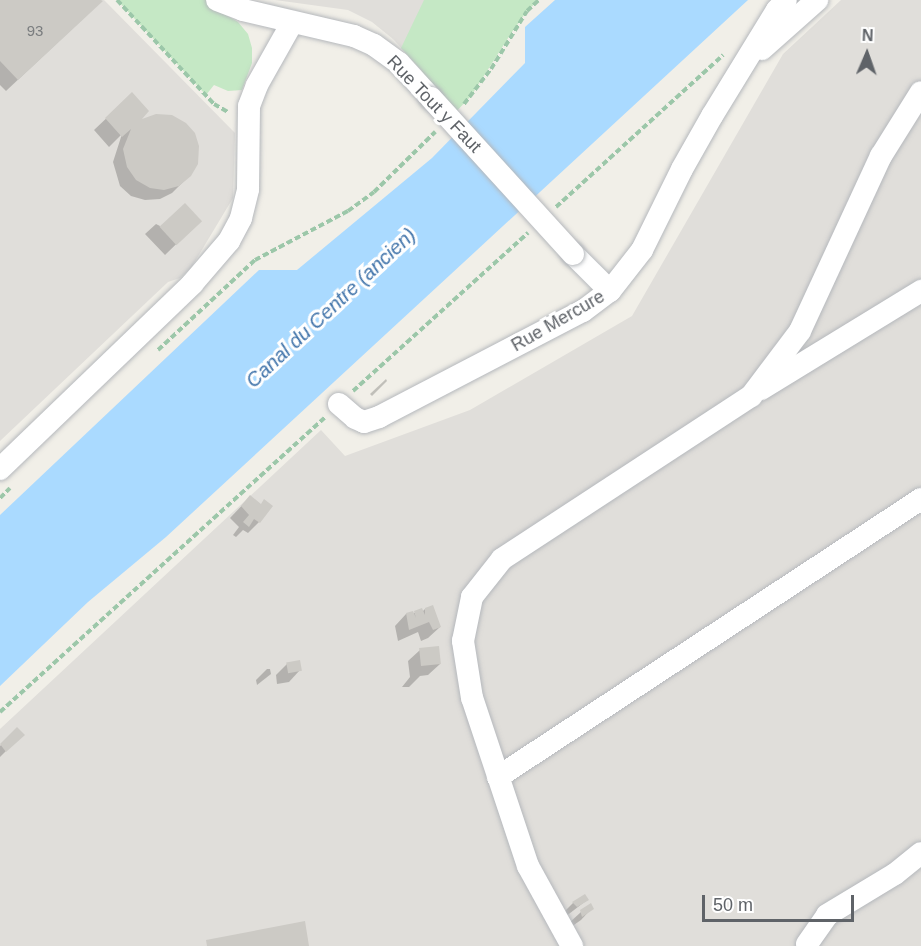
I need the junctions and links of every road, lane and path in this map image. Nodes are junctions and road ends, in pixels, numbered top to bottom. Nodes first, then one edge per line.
1 (117, 0) edge
2 (217, 0) edge
3 (539, 0) edge
4 (786, 0) edge
5 (817, 0) edge
6 (292, 23) junction
7 (736, 59) junction
8 (921, 92) edge
9 (450, 118) junction
10 (249, 125) junction
11 (552, 211) dead end
12 (534, 227) dead end
13 (610, 291) junction
14 (921, 291) edge
15 (152, 354) dead end
16 (751, 396) junction
17 (339, 404) junction
18 (9, 475) edge
19 (0, 498) edge
20 (921, 499) edge
21 (0, 712) edge
22 (498, 777) junction
23 (921, 853) edge
24 (806, 945) edge
25 (572, 946) edge

1 - 10 path
2 - 6 street, Rue Tout y Faut
3 - 9 path
4 - 7 street, Rue Mercure
5 - 7 street, Rue Mercure
6 - 9 street, Rue Tout y Faut, bridge
6 - 10 street
7 - 11 path
7 - 13 street, Rue Mercure
8 - 16 street
9 - 13 street, Rue Tout y Faut, bridge
9 - 15 path
10 - 18 street
12 - 17 path
13 - 17 street, Rue Mercure
14 - 16 street
16 - 22 street
17 - 21 path
18 - 19 path
20 - 22 street
22 - 25 street
23 - 24 street

